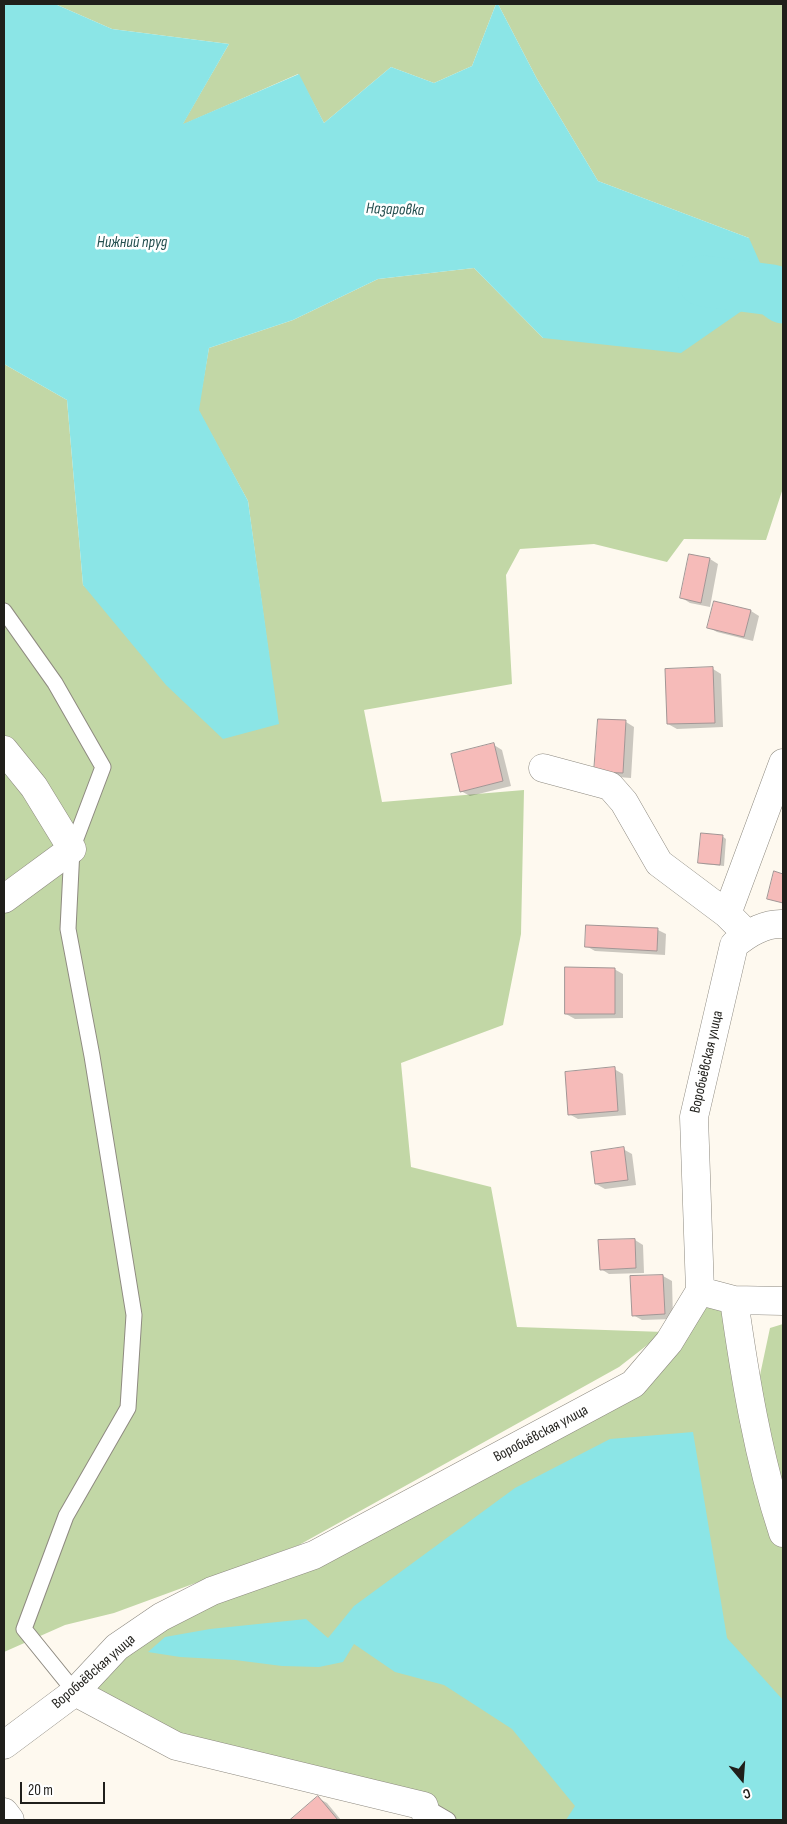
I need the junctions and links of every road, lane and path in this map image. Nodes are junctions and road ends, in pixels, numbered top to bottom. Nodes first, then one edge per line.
1 (4, 611) edge
2 (4, 750) edge
3 (783, 763) edge
4 (543, 768) dead end
5 (72, 849) junction
6 (4, 900) edge
7 (727, 914) junction
8 (783, 924) edge
9 (748, 933) junction
10 (700, 1291) junction
11 (734, 1300) junction
12 (783, 1301) edge
13 (783, 1533) edge
14 (75, 1692) junction
15 (4, 1745) edge
16 (4, 1812) edge
17 (425, 1813) edge
18 (10, 1820) edge
19 (448, 1820) edge

1 - 5 lane
2 - 5 street
3 - 7 street
4 - 7 street
5 - 6 street
5 - 14 lane
7 - 9 street
8 - 9 street, Воробьёвская улица
9 - 10 street, Воробьёвская улица
10 - 11 street
10 - 14 street, Воробьёвская улица
11 - 12 street
11 - 13 street
14 - 15 street, Воробьёвская улица
14 - 17 street
16 - 18 street
17 - 19 lane

